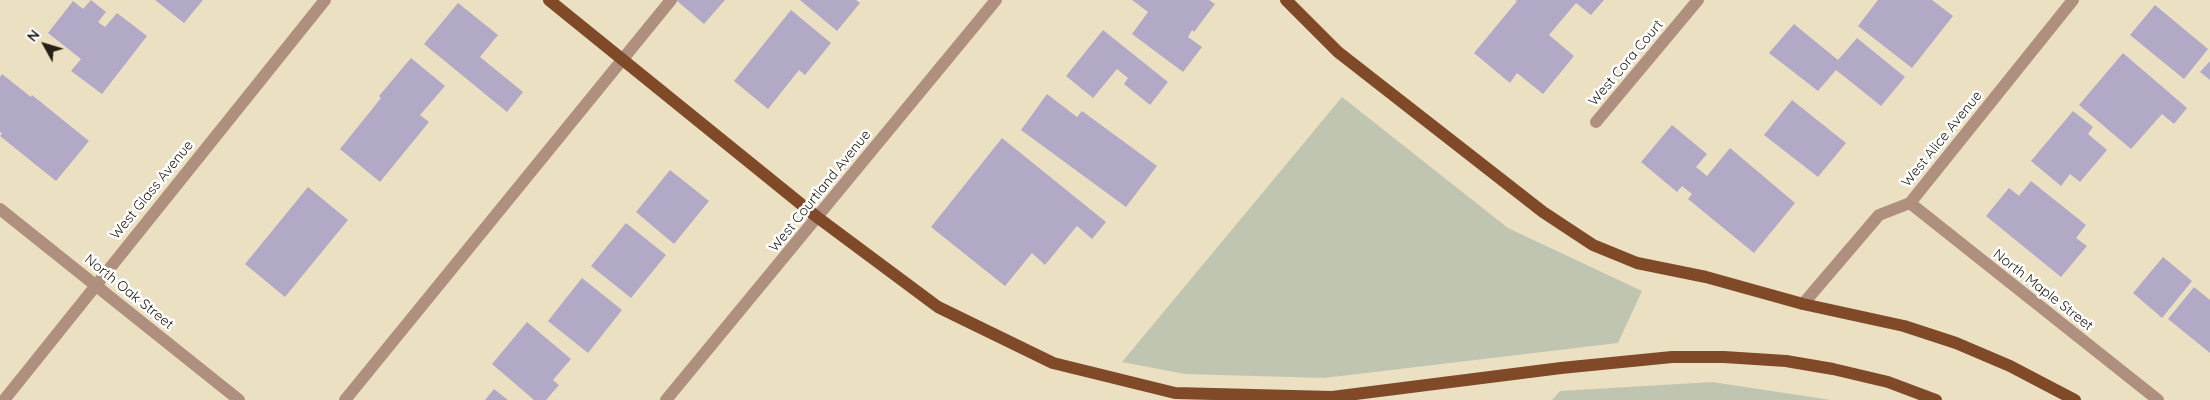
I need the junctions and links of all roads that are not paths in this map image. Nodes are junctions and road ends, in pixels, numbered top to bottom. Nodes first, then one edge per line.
1 (325, 0) edge
2 (550, 0) edge
3 (672, 0) edge
4 (996, 0) edge
5 (1286, 0) edge
6 (1698, 0) edge
7 (2073, 0) edge
8 (623, 60) junction
9 (1596, 122) dead end
10 (1910, 202) junction
11 (0, 209) edge
12 (817, 217) junction
13 (96, 285) junction
14 (1803, 304) junction
15 (4, 400) edge
16 (239, 400) edge
17 (345, 400) edge
18 (666, 400) edge
19 (1936, 400) edge
20 (2075, 400) edge
21 (2158, 400) edge

1 - 13 street, West Glass Avenue
2 - 8 main road
3 - 8 street
4 - 12 street, West Courtland Avenue
5 - 14 main road
6 - 9 street, West Cora Court
7 - 10 street, West Alice Avenue
8 - 12 main road
8 - 17 street
10 - 14 street, West Alice Avenue
10 - 21 street, North Maple Street
11 - 13 street, North Oak Street
12 - 18 street, West Courtland Avenue
12 - 19 main road
13 - 15 street, West Glass Avenue
13 - 16 street, North Oak Street
14 - 20 main road

